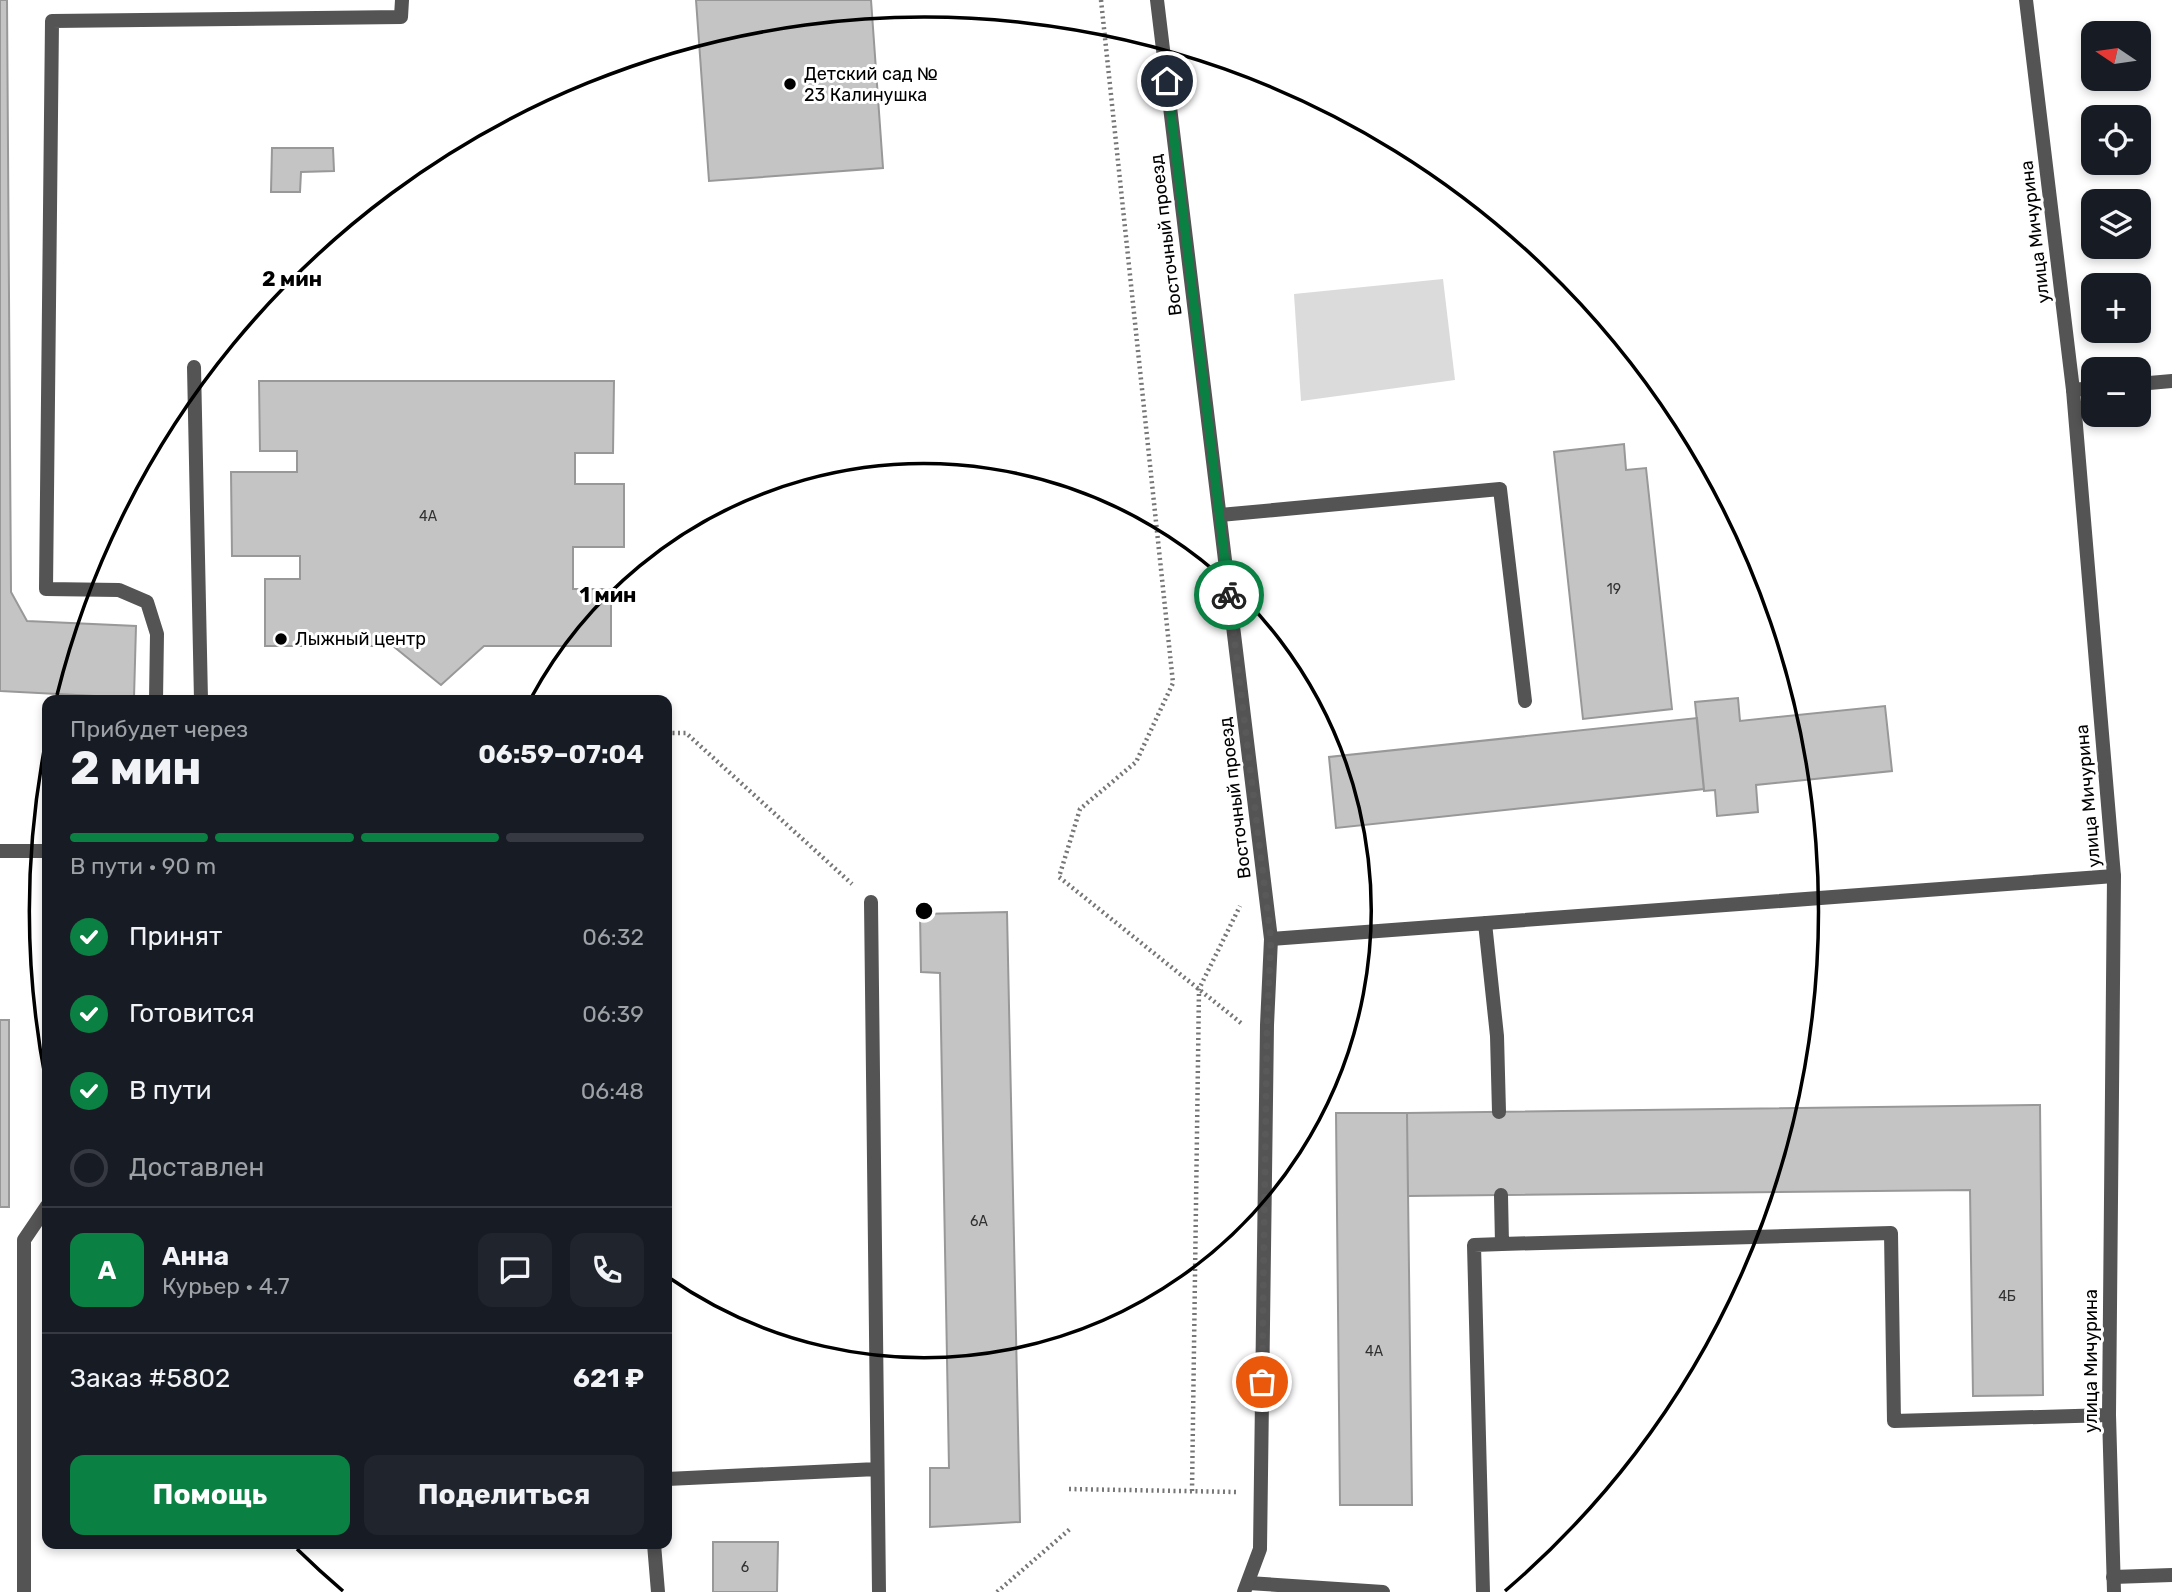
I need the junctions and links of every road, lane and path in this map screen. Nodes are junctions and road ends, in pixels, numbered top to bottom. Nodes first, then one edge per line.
1 (402, 0) edge
2 (1101, 0) edge
3 (1157, 0) edge
4 (2026, 0) edge
5 (194, 366) dead end
6 (2172, 381) edge
7 (2151, 383) edge
8 (2081, 389) edge
9 (2073, 390) junction
10 (1220, 515) junction
11 (156, 695) edge
12 (201, 695) edge
13 (1525, 701) dead end
14 (672, 733) edge
15 (0, 851) edge
16 (42, 851) edge
17 (2114, 876) junction
18 (871, 902) joint
19 (1240, 905) dead end
20 (1485, 923) junction
21 (1271, 939) junction
22 (1199, 989) junction
23 (1266, 1043) junction
24 (1499, 1112) dead end
25 (1501, 1195) dead end
26 (42, 1213) edge
27 (1502, 1244) junction
28 (2109, 1415) junction
29 (877, 1469) junction
30 (672, 1479) edge
31 (1069, 1489) dead end
32 (1192, 1491) junction
33 (1261, 1492) junction
34 (1070, 1529) dead end
35 (654, 1549) edge
36 (2172, 1575) edge
37 (2114, 1585) edge
38 (1246, 1588) edge
39 (23, 1592) edge
40 (658, 1592) edge
41 (879, 1592) edge
42 (997, 1592) edge
43 (1383, 1592) edge
44 (1483, 1592) edge

1 - 11 street
2 - 22 path
3 - 10 street, Восточный проезд
4 - 9 street, улица Мичурина
5 - 12 street
6 - 7 street
8 - 9 street
9 - 17 street, улица Мичурина
10 - 13 street
10 - 21 street, Восточный проезд
14 - 18 path
15 - 16 street
17 - 20 street
17 - 28 street, улица Мичурина
18 - 29 street
19 - 22 path
20 - 21 street
20 - 24 street
21 - 23 street, Восточный проезд
22 - 23 path
22 - 32 path
23 - 33 street, Восточный проезд
25 - 27 street
26 - 39 street
27 - 28 street
27 - 44 street
28 - 37 street, улица Мичурина
29 - 30 street
29 - 41 street
31 - 32 path
32 - 33 path
33 - 38 street, Восточный проезд
34 - 42 path
35 - 40 street
36 - 37 street
38 - 43 street

